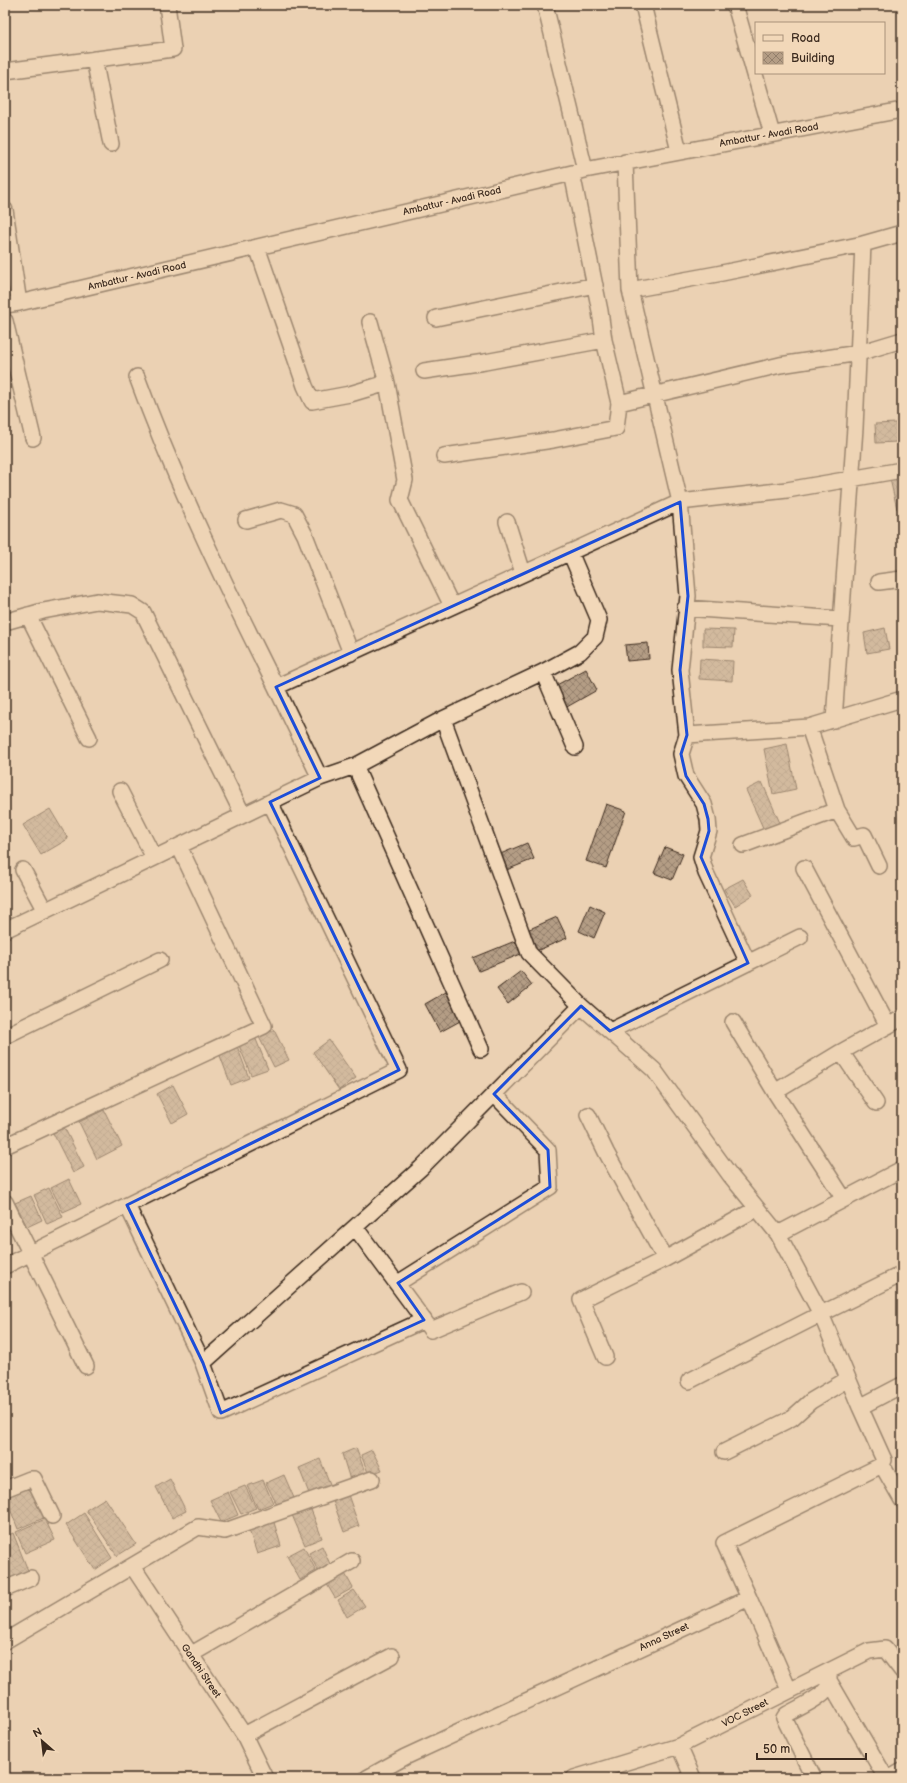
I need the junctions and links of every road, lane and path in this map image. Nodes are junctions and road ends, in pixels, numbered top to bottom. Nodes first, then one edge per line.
1 (167, 5) edge
2 (545, 5) edge
3 (643, 5) edge
4 (735, 5) edge
5 (94, 59) junction
6 (5, 71) edge
7 (902, 110) edge
8 (772, 134) junction
9 (111, 144) dead end
10 (679, 152) junction
11 (625, 162) junction
12 (578, 171) junction
13 (5, 210) edge
14 (902, 233) edge
15 (863, 244) junction
16 (257, 247) junction
17 (595, 285) junction
18 (630, 290) junction
19 (12, 304) edge
20 (436, 318) dead end
21 (5, 321) edge
22 (370, 322) dead end
23 (604, 340) junction
24 (902, 340) edge
25 (860, 353) junction
26 (424, 371) dead end
27 (137, 377) dead end
28 (387, 383) junction
29 (655, 395) junction
30 (619, 403) junction
31 (34, 438) dead end
32 (444, 456) dead end
33 (902, 470) edge
34 (851, 480) junction
35 (680, 502) junction
36 (246, 520) dead end
37 (507, 522) dead end
38 (570, 552) junction
39 (523, 574) junction
40 (902, 579) edge
41 (878, 582) dead end
42 (452, 606) junction
43 (685, 608) junction
44 (28, 615) junction
45 (840, 619) junction
46 (5, 622) edge
47 (351, 653) junction
48 (543, 672) junction
49 (276, 687) junction
50 (902, 699) edge
51 (443, 719) junction
52 (834, 720) junction
53 (809, 727) junction
54 (687, 735) junction
55 (89, 738) dead end
56 (575, 747) dead end
57 (355, 766) junction
58 (320, 778) junction
59 (120, 791) dead end
60 (270, 802) junction
61 (837, 810) junction
62 (243, 816) junction
63 (179, 846) junction
64 (743, 846) dead end
65 (154, 858) junction
66 (880, 866) dead end
67 (804, 868) dead end
68 (23, 870) dead end
69 (45, 911) junction
70 (5, 930) edge
71 (800, 937) dead end
72 (160, 960) dead end
73 (748, 963) junction
74 (581, 1006) junction
75 (902, 1018) edge
76 (733, 1022) dead end
77 (888, 1026) junction
78 (610, 1031) junction
79 (5, 1036) edge
80 (481, 1049) dead end
81 (841, 1052) junction
82 (775, 1092) junction
83 (494, 1094) junction
84 (876, 1103) dead end
85 (588, 1115) dead end
86 (5, 1146) edge
87 (902, 1169) edge
88 (844, 1199) junction
89 (5, 1202) edge
90 (127, 1205) junction
91 (756, 1209) junction
92 (355, 1227) junction
93 (778, 1234) junction
94 (31, 1253) junction
95 (665, 1259) junction
96 (5, 1266) edge
97 (902, 1274) edge
98 (398, 1283) junction
99 (521, 1292) dead end
100 (821, 1314) junction
101 (424, 1320) junction
102 (605, 1357) dead end
103 (203, 1364) junction
104 (86, 1366) dead end
105 (848, 1379) junction
106 (689, 1381) dead end
107 (902, 1385) edge
108 (860, 1407) junction
109 (724, 1452) dead end
110 (882, 1465) junction
111 (372, 1479) dead end
112 (5, 1489) edge
113 (902, 1500) edge
114 (52, 1516) dead end
115 (352, 1561) dead end
116 (133, 1567) junction
117 (31, 1578) dead end
118 (5, 1589) edge
119 (749, 1598) junction
120 (5, 1640) edge
121 (190, 1655) junction
122 (392, 1656) dead end
123 (902, 1671) edge
124 (829, 1677) junction
125 (789, 1690) junction
126 (244, 1735) junction
127 (679, 1746) junction
128 (902, 1771) edge
129 (265, 1778) edge
130 (367, 1778) edge
131 (574, 1778) edge
132 (693, 1778) edge
133 (814, 1778) edge
134 (886, 1778) edge
135 (890, 1778) edge

1 - 5 street
2 - 12 street
3 - 10 street
4 - 8 street
5 - 6 street
5 - 9 street
7 - 8 street, Ambattur - Avadi Road
8 - 10 street, Ambattur - Avadi Road
10 - 11 street, Ambattur - Avadi Road
11 - 12 street, Ambattur - Avadi Road
11 - 18 street
12 - 16 street, Ambattur - Avadi Road
12 - 17 street
13 - 19 street
14 - 15 street
15 - 18 street
15 - 25 street
16 - 19 street, Ambattur - Avadi Road
16 - 28 street
17 - 20 street
17 - 23 street
18 - 29 street
21 - 31 street
22 - 28 street
23 - 26 street
23 - 30 street
24 - 25 street
25 - 29 street
25 - 34 street
27 - 49 street
28 - 42 street
29 - 30 street
29 - 35 street
30 - 32 street
33 - 34 street
34 - 35 street
34 - 45 street
35 - 38 street
35 - 43 street
36 - 47 street
37 - 39 street
38 - 39 street
38 - 48 street
39 - 42 street
40 - 41 street
42 - 47 street
43 - 45 street
43 - 54 street
44 - 46 street
44 - 55 street
44 - 62 street
45 - 52 street
47 - 49 street
48 - 51 street
48 - 56 street
49 - 58 street
50 - 52 street
51 - 57 street
51 - 74 street
52 - 53 street
53 - 54 street
53 - 61 street
54 - 73 street
57 - 58 street
57 - 80 street
58 - 60 street
59 - 65 street
60 - 62 street
60 - 90 street
61 - 64 street
61 - 66 street
62 - 63 street
63 - 65 street
63 - 86 street
65 - 69 street
67 - 77 street
68 - 69 street
69 - 70 street
71 - 73 street
72 - 79 street
73 - 78 street
74 - 78 street
74 - 83 street
75 - 77 street
76 - 82 street
77 - 81 street
78 - 91 street
81 - 82 street
81 - 84 street
82 - 88 street
83 - 92 street
83 - 98 street
85 - 95 street
87 - 88 street
88 - 93 street
89 - 94 street
90 - 94 street
90 - 103 street
91 - 93 street
91 - 95 street
92 - 98 street
92 - 103 street
93 - 100 street
94 - 96 street
94 - 104 street
95 - 102 street
97 - 100 street
98 - 101 street
99 - 101 street
100 - 105 street
100 - 106 street
101 - 103 street
105 - 108 street
105 - 109 street
107 - 108 street
108 - 110 street
110 - 113 street
110 - 119 street
111 - 116 street
112 - 114 street
115 - 121 street
116 - 120 street
116 - 121 street, Gandhi Street
117 - 118 street
119 - 125 street
119 - 130 street, Anna Street
121 - 126 street, Gandhi Street
122 - 126 street
123 - 124 street, VOC Street
124 - 125 street, VOC Street
124 - 133 street
124 - 134 street
125 - 127 street, VOC Street
126 - 129 street, Gandhi Street
127 - 131 street, VOC Street
127 - 132 street
128 - 135 street

